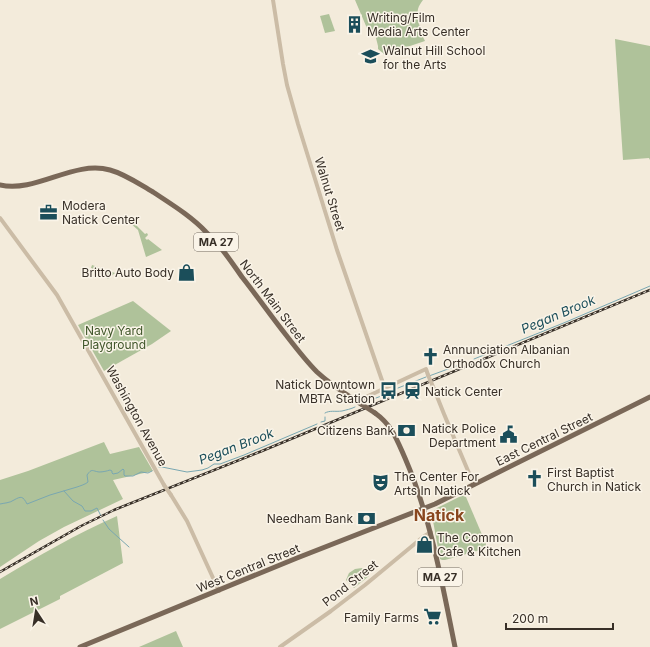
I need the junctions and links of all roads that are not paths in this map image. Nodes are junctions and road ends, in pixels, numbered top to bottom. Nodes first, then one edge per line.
1 (273, 0) edge
2 (0, 185) edge
3 (0, 218) edge
4 (384, 389) junction
5 (650, 397) edge
6 (361, 404) junction
7 (474, 484) junction
8 (424, 508) junction
9 (430, 532) junction
10 (219, 591) junction
11 (80, 647) edge
12 (280, 647) edge
13 (455, 647) edge

1 - 4 street, Walnut Street
2 - 6 main road, North Main Street / MA 27
3 - 10 street, Washington Avenue, bridge
4 - 6 street
4 - 7 street, bridge
5 - 7 main road, East Central Street
6 - 8 main road, North Main Street / MA 27, bridge
7 - 8 main road, East Central Street
8 - 9 main road, MA 27
8 - 10 main road, West Central Street
9 - 12 street, Pond Street
9 - 13 main road, MA 27
10 - 11 main road, West Central Street

